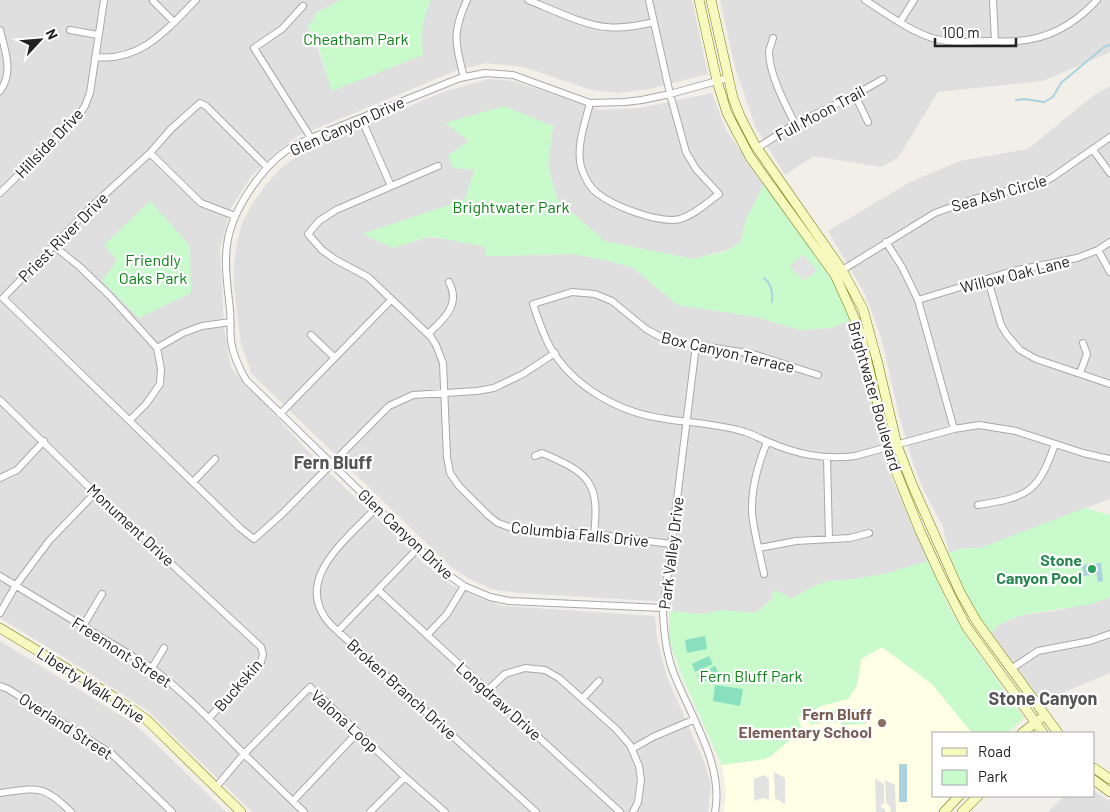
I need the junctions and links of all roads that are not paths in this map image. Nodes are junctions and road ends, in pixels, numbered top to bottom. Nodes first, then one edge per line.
1 (104, 0) edge
2 (196, 0) edge
3 (467, 0) edge
4 (528, 0) edge
5 (650, 0) edge
6 (700, 0) edge
7 (711, 0) edge
8 (865, 0) edge
9 (914, 0) edge
10 (992, 0) edge
11 (1096, 0) edge
12 (153, 1) edge
13 (303, 6) dead end
14 (174, 22) junction
15 (654, 22) junction
16 (900, 22) junction
17 (0, 30) edge
18 (70, 30) dead end
19 (98, 34) junction
20 (773, 38) dead end
21 (995, 41) junction
22 (95, 57) junction
23 (464, 77) junction
24 (728, 78) junction
25 (883, 79) dead end
26 (717, 81) junction
27 (0, 91) edge
28 (670, 94) junction
29 (855, 95) junction
30 (590, 102) junction
31 (361, 118) junction
32 (868, 122) dead end
33 (795, 124) junction
34 (311, 138) junction
35 (1110, 138) edge
36 (757, 148) junction
37 (1093, 150) junction
38 (150, 153) junction
39 (438, 166) dead end
40 (267, 167) junction
41 (1110, 173) edge
42 (391, 186) junction
43 (0, 193) edge
44 (235, 216) junction
45 (886, 242) junction
46 (1110, 242) edge
47 (54, 246) junction
48 (1098, 250) junction
49 (838, 272) junction
50 (1110, 272) edge
51 (988, 280) junction
52 (449, 282) dead end
53 (391, 300) junction
54 (918, 300) junction
55 (231, 322) junction
56 (428, 334) junction
57 (311, 335) dead end
58 (1083, 343) dead end
59 (696, 346) junction
60 (157, 348) junction
61 (555, 353) junction
62 (334, 357) junction
63 (1080, 373) junction
64 (818, 375) dead end
65 (1110, 384) edge
66 (444, 393) junction
67 (0, 400) edge
68 (280, 414) junction
69 (130, 420) junction
70 (687, 422) junction
71 (954, 429) junction
72 (44, 441) junction
73 (767, 442) junction
74 (1055, 444) junction
75 (897, 445) junction
76 (888, 448) junction
77 (535, 456) dead end
78 (215, 458) dead end
79 (826, 458) junction
80 (1110, 459) edge
81 (332, 463) junction
82 (0, 478) edge
83 (193, 482) junction
84 (95, 493) junction
85 (978, 505) dead end
86 (376, 508) junction
87 (868, 533) dead end
88 (594, 534) junction
89 (829, 539) junction
90 (671, 544) junction
91 (418, 548) junction
92 (759, 548) junction
93 (764, 574) dead end
94 (0, 576) edge
95 (16, 585) junction
96 (464, 586) junction
97 (378, 590) junction
98 (102, 594) dead end
99 (663, 608) junction
100 (0, 613) edge
101 (82, 626) junction
102 (0, 628) edge
103 (338, 631) junction
104 (1110, 634) edge
105 (427, 635) junction
106 (164, 648) dead end
107 (262, 649) joint
108 (152, 668) junction
109 (1011, 669) junction
110 (599, 681) dead end
111 (0, 686) edge
112 (488, 690) junction
113 (583, 698) junction
114 (1044, 716) junction
115 (209, 718) junction
116 (693, 720) junction
117 (1036, 722) junction
118 (1051, 726) junction
119 (358, 732) junction
120 (1023, 732) edge
121 (1042, 732) edge
122 (1044, 732) edge
123 (1057, 732) edge
124 (632, 749) junction
125 (244, 754) junction
126 (1095, 769) edge
127 (405, 777) junction
128 (1110, 780) edge
129 (1095, 781) edge
130 (216, 787) junction
131 (1110, 792) edge
132 (0, 793) edge
133 (958, 797) edge
134 (977, 797) edge
135 (293, 801) junction
136 (71, 812) edge
137 (172, 812) edge
138 (241, 812) edge
139 (304, 812) edge
140 (370, 812) edge
141 (445, 812) edge
142 (536, 812) edge
143 (620, 812) edge
144 (633, 812) edge
145 (715, 812) edge
146 (944, 812) edge
147 (962, 812) edge

1 - 19 street, Hillside Drive
2 - 14 street
3 - 23 street
4 - 15 street
5 - 15 street
6 - 26 street, Brightwater Boulevard
7 - 24 street, Brightwater Boulevard
8 - 16 street
9 - 16 street
10 - 21 street
11 - 21 street
12 - 14 street
13 - 34 street
14 - 22 street
15 - 28 street
16 - 21 street
17 - 27 street
18 - 19 street
19 - 22 street, Hillside Drive
20 - 33 street
22 - 43 street, Hillside Drive
23 - 30 street, Glen Canyon Drive
23 - 31 street, Glen Canyon Drive
24 - 26 street, Glen Canyon Drive
24 - 36 street, Brightwater Boulevard
25 - 29 street, Full Moon Trail
26 - 28 street, Glen Canyon Drive
26 - 49 street, Brightwater Boulevard
28 - 30 street, Glen Canyon Drive
28 - 30 street
29 - 32 street
29 - 33 street, Full Moon Trail
31 - 34 street, Glen Canyon Drive
31 - 42 street
33 - 36 street, Full Moon Trail
34 - 40 street, Glen Canyon Drive
35 - 37 street, Sea Ash Circle
36 - 49 street, Brightwater Boulevard
37 - 41 street
37 - 45 street, Sea Ash Circle
38 - 40 street, Priest River Drive
38 - 44 street
38 - 47 street, Priest River Drive
39 - 42 street, Columbia Falls Drive
40 - 44 street, Glen Canyon Drive
42 - 53 street, Columbia Falls Drive
44 - 55 street, Glen Canyon Drive
45 - 49 street, Sea Ash Circle
45 - 54 street
46 - 48 street, Willow Oak Lane
47 - 60 street
47 - 69 street, Priest River Drive
48 - 50 street
48 - 51 street, Willow Oak Lane
49 - 75 street, Brightwater Boulevard
49 - 76 street, Brightwater Boulevard
51 - 54 street, Willow Oak Lane
51 - 63 street
52 - 56 street
53 - 56 street, Columbia Falls Drive
53 - 62 street
54 - 71 street
55 - 60 street
55 - 68 street, Glen Canyon Drive
56 - 66 street, Columbia Falls Drive
57 - 62 street
58 - 63 street
59 - 61 street, Box Canyon Terrace
59 - 64 street, Box Canyon Terrace
59 - 70 street, Park Valley Drive
60 - 69 street
61 - 66 street
61 - 70 street
62 - 68 street
63 - 65 street
66 - 81 street
66 - 88 street, Columbia Falls Drive
67 - 72 street, Monument Drive
68 - 81 street, Glen Canyon Drive
69 - 83 street, Priest River Drive
70 - 73 street
70 - 90 street, Park Valley Drive
71 - 74 street
71 - 75 street
72 - 82 street
72 - 84 street, Monument Drive
73 - 79 street
73 - 92 street
74 - 80 street
74 - 85 street
75 - 76 street
75 - 109 street, Brightwater Boulevard
76 - 79 street
76 - 117 street, Brightwater Boulevard
77 - 88 street
78 - 83 street
79 - 89 street
81 - 83 street, Priest River Drive
81 - 86 street, Glen Canyon Drive
84 - 95 street
84 - 107 street, Monument Drive
86 - 91 street, Glen Canyon Drive
86 - 103 street, Broken Branch Drive
87 - 89 street
88 - 90 street, Columbia Falls Drive
89 - 92 street
90 - 99 street, Park Valley Drive
91 - 96 street, Glen Canyon Drive
91 - 97 street
92 - 93 street
94 - 95 street, Freemont Street
95 - 100 street
95 - 101 street, Freemont Street
96 - 99 street, Glen Canyon Drive
96 - 105 street
97 - 103 street
97 - 105 street, Longdraw Drive
98 - 101 street
99 - 116 street, Park Valley Drive
101 - 108 street, Freemont Street
102 - 130 street, Liberty Walk Drive
103 - 142 street, Broken Branch Drive
104 - 109 street
105 - 112 street, Longdraw Drive
106 - 108 street
107 - 115 street, Buckskin
108 - 115 street, Freemont Street
109 - 114 street, Brightwater Boulevard
110 - 113 street
111 - 137 street, Overland Street
112 - 113 street
112 - 143 street, Longdraw Drive
113 - 124 street
114 - 117 street
114 - 118 street, Brightwater Boulevard
115 - 125 street, Freemont Street
116 - 124 street
116 - 145 street, Park Valley Drive
117 - 120 street
117 - 121 street, Brightwater Boulevard
118 - 122 street
118 - 123 street, Brightwater Boulevard
119 - 125 street, Valona Loop
119 - 127 street, Valona Loop
119 - 135 street
124 - 144 street
125 - 130 street
125 - 135 street
126 - 128 street
127 - 140 street
127 - 141 street, Valona Loop
129 - 131 street
130 - 138 street, Liberty Walk Drive
132 - 136 street
133 - 146 street
134 - 147 street
135 - 139 street

